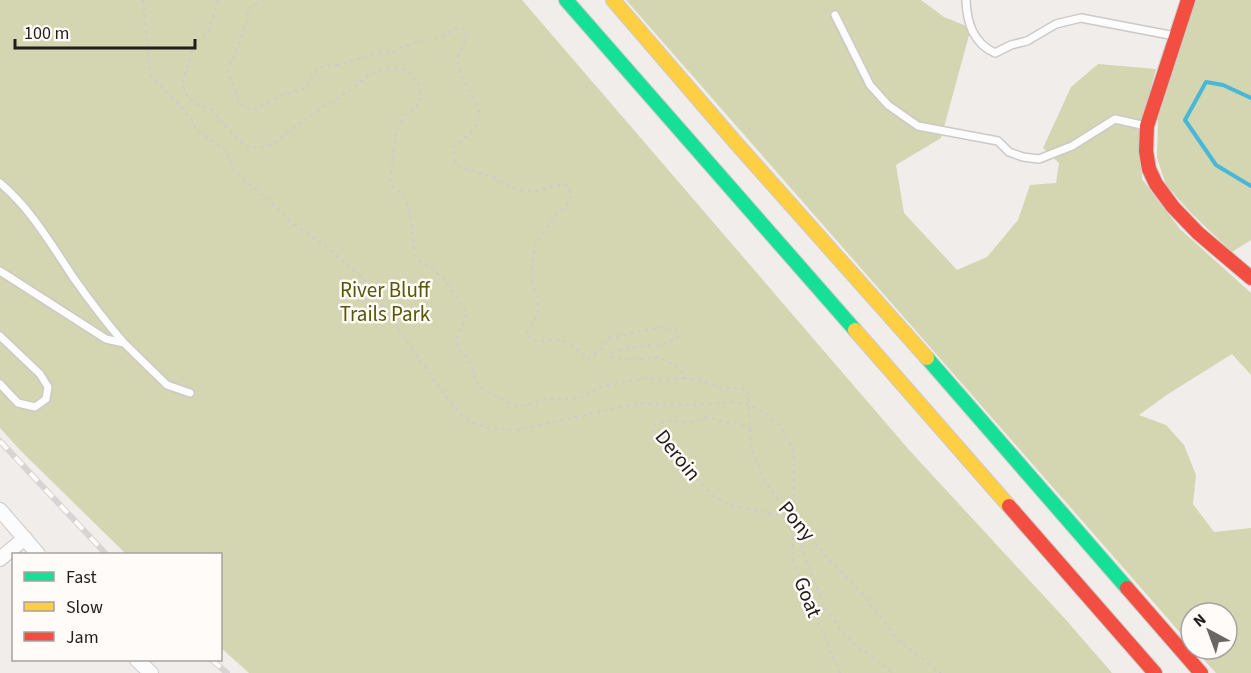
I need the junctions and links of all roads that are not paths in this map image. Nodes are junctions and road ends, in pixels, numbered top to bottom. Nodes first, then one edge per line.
1 (566, 0) edge
2 (613, 0) edge
3 (966, 0) edge
4 (1188, 0) edge
5 (836, 15) dead end
6 (1175, 36) junction
7 (1147, 126) junction
8 (0, 183) edge
9 (0, 271) edge
10 (1251, 278) edge
11 (0, 336) edge
12 (124, 343) junction
13 (0, 384) edge
14 (190, 393) dead end
15 (0, 510) edge
16 (25, 538) junction
17 (36, 553) edge
18 (0, 560) edge
19 (138, 661) edge
20 (151, 673) edge
21 (1155, 673) edge
22 (1201, 673) edge

1 - 21 main road
2 - 22 main road
3 - 6 lane
4 - 6 main road
5 - 7 lane
6 - 7 main road
7 - 10 main road
8 - 12 lane
9 - 12 lane
11 - 13 lane
12 - 14 lane
15 - 16 street
16 - 17 street
16 - 18 street
19 - 20 street

